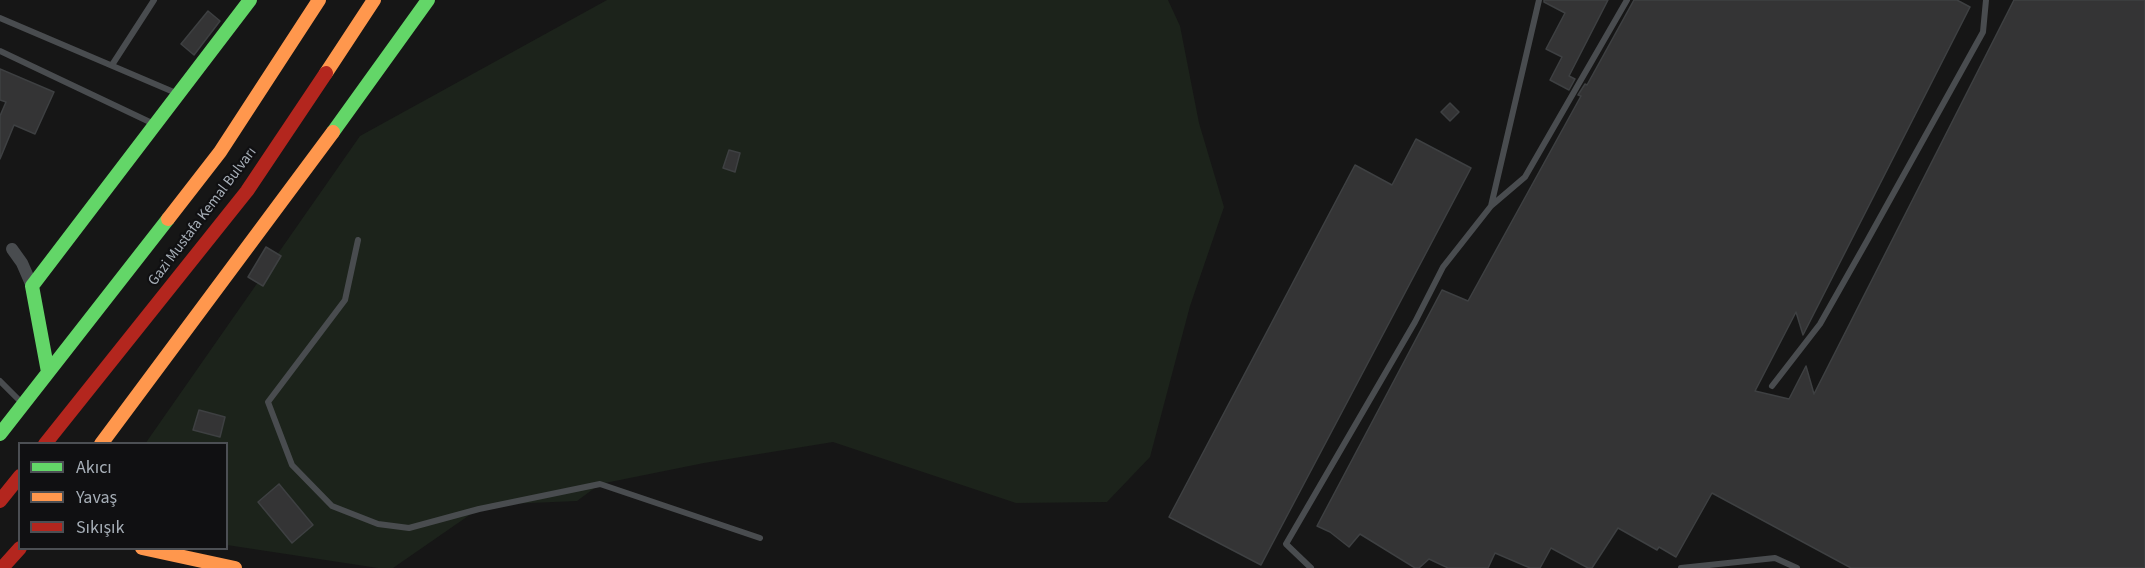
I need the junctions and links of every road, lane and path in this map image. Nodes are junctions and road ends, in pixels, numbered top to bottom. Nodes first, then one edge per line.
1 (154, 0) edge
2 (250, 0) edge
3 (319, 0) edge
4 (374, 0) edge
5 (428, 0) edge
6 (1539, 0) edge
7 (1627, 0) edge
8 (1986, 0) edge
9 (0, 18) edge
10 (0, 51) edge
11 (112, 65) junction
12 (180, 94) junction
13 (156, 125) junction
14 (1491, 206) junction
15 (358, 240) dead end
16 (12, 249) dead end
17 (32, 286) junction
18 (48, 372) junction
19 (0, 381) edge
20 (1773, 386) dead end
21 (23, 404) junction
22 (0, 434) edge
23 (47, 442) edge
24 (102, 442) edge
25 (18, 478) edge
26 (0, 501) edge
27 (760, 538) dead end
28 (18, 550) edge
29 (147, 550) edge
30 (2, 568) edge
31 (235, 568) edge
32 (1311, 568) edge
33 (1681, 568) edge
34 (1797, 568) edge

1 - 11 lane
2 - 12 main road
3 - 18 main road, Gazi Mustafa Kemal Bulvarı
4 - 23 main road, Gazi Mustafa Kemal Bulvarı
5 - 24 main road
6 - 14 lane
7 - 14 lane
8 - 20 lane
9 - 11 lane
10 - 13 lane
11 - 12 lane
12 - 13 main road
13 - 17 main road
14 - 32 lane
15 - 27 lane
16 - 17 street
17 - 18 main road
18 - 21 main road, Gazi Mustafa Kemal Bulvarı
19 - 21 lane
21 - 22 main road, Gazi Mustafa Kemal Bulvarı
25 - 26 main road
28 - 30 main road
29 - 31 main road
33 - 34 lane

